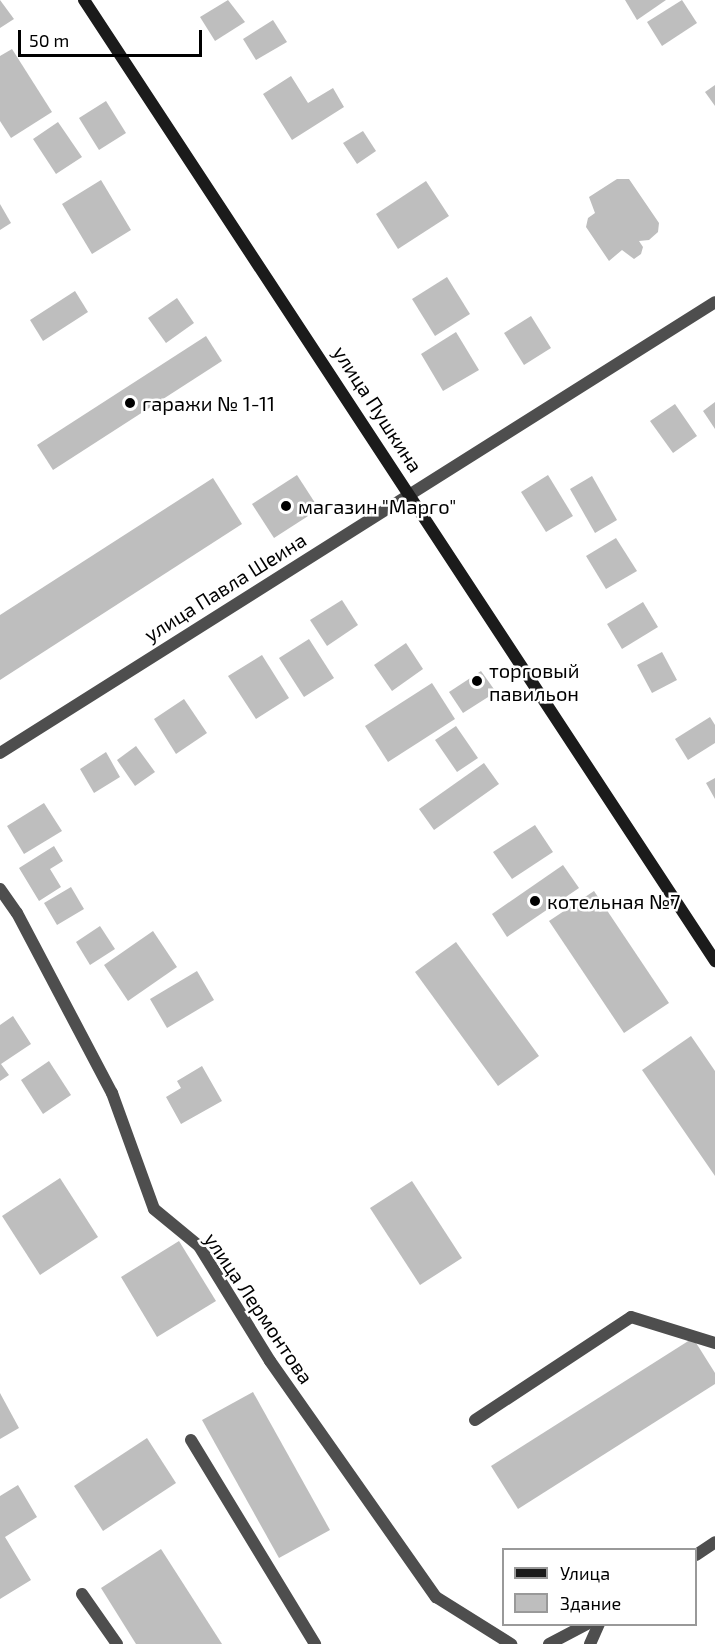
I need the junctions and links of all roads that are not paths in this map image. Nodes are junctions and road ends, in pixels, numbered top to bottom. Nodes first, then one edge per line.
1 (84, 0) edge
2 (715, 302) edge
3 (410, 493) junction
4 (0, 753) edge
5 (0, 889) edge
6 (715, 961) edge
7 (715, 1343) edge
8 (475, 1420) dead end
9 (191, 1440) dead end
10 (715, 1542) edge
11 (697, 1554) edge
12 (82, 1594) dead end
13 (583, 1626) edge
14 (598, 1626) edge
15 (117, 1644) edge
16 (315, 1644) edge
17 (511, 1644) edge
18 (549, 1644) edge
19 (590, 1644) edge

1 - 3 street, улица Пушкина
2 - 3 street, улица Павла Шеина
3 - 4 street, улица Павла Шеина
3 - 6 street, улица Пушкина
5 - 17 street, улица Лермонтова
7 - 8 street
9 - 16 street
10 - 11 street
12 - 15 street
13 - 18 street
14 - 19 street

